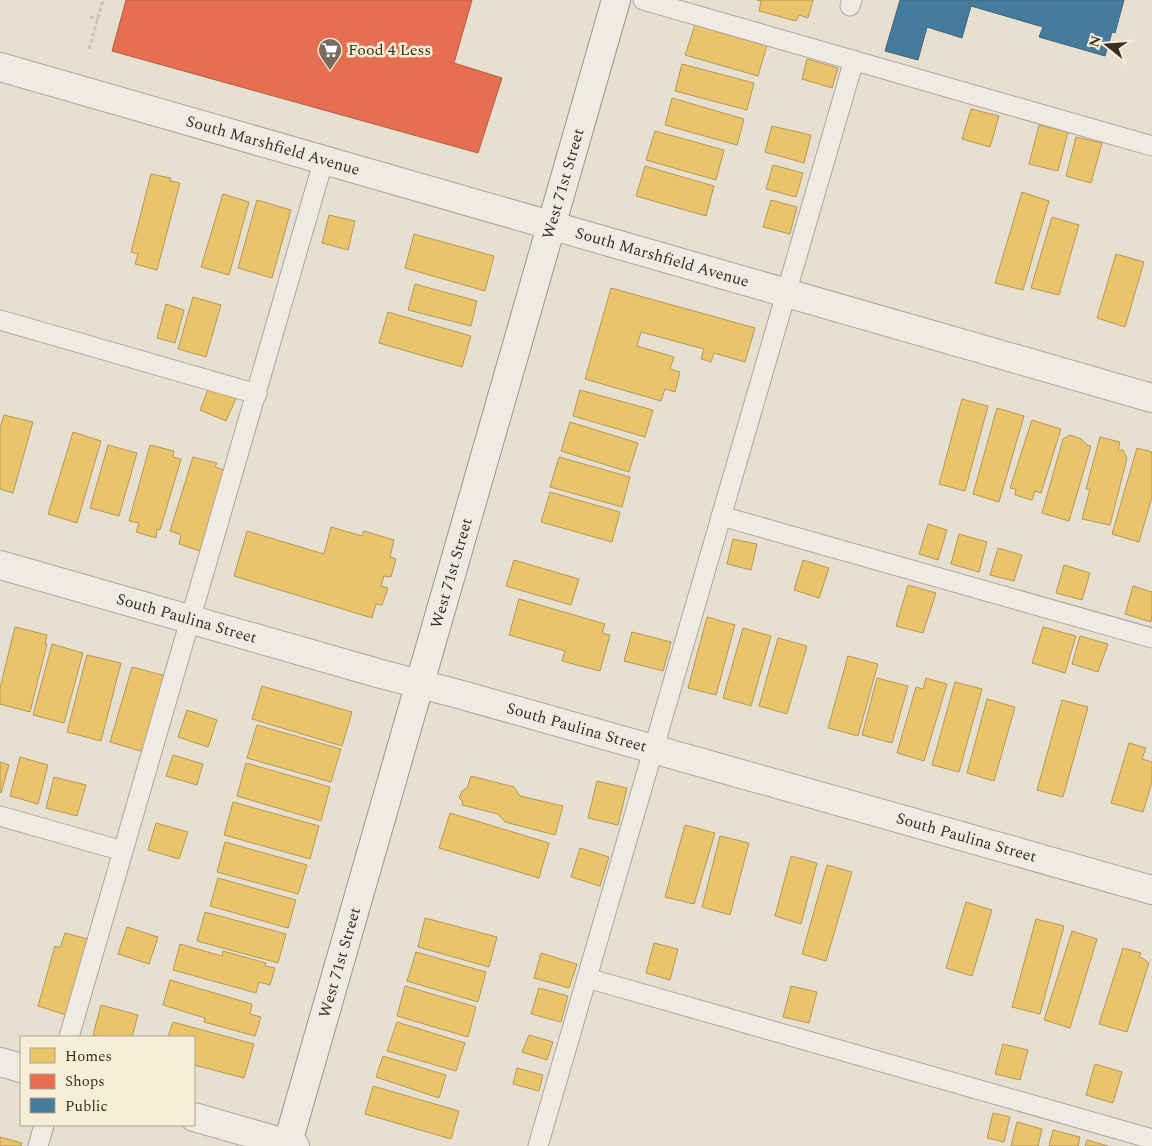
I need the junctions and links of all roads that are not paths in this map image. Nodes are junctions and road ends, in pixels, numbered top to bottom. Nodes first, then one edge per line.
1 (616, 0) edge
2 (643, 0) edge
3 (854, 60) junction
4 (0, 67) edge
5 (1152, 146) edge
6 (324, 159) junction
7 (552, 225) junction
8 (786, 293) junction
9 (0, 320) edge
10 (257, 394) junction
11 (1152, 398) edge
12 (721, 516) junction
13 (0, 565) edge
14 (190, 619) junction
15 (1152, 638) edge
16 (420, 684) junction
17 (654, 750) junction
18 (0, 816) edge
19 (123, 851) junction
20 (1152, 890) edge
21 (587, 978) junction
22 (69, 1036) edge
23 (0, 1062) edge
24 (20, 1068) edge
25 (195, 1117) edge
26 (44, 1126) edge
27 (1152, 1139) edge
28 (290, 1145) edge
29 (38, 1146) edge
30 (538, 1146) edge

1 - 7 street, West 71st Street
2 - 3 lane
3 - 5 lane
3 - 8 lane
4 - 6 street, South Marshfield Avenue
6 - 7 street, South Marshfield Avenue
6 - 10 lane
7 - 8 street, South Marshfield Avenue
7 - 16 street, West 71st Street
8 - 11 street, South Marshfield Avenue
8 - 12 lane
9 - 10 lane
10 - 14 lane
12 - 15 lane
12 - 17 lane
13 - 14 street, South Paulina Street
14 - 16 street, South Paulina Street
14 - 19 lane
16 - 17 street, South Paulina Street
16 - 28 street, West 71st Street
17 - 20 street, South Paulina Street
17 - 21 lane
18 - 19 lane
19 - 22 lane
21 - 27 lane
21 - 30 lane
23 - 24 street
25 - 28 street
26 - 29 lane

